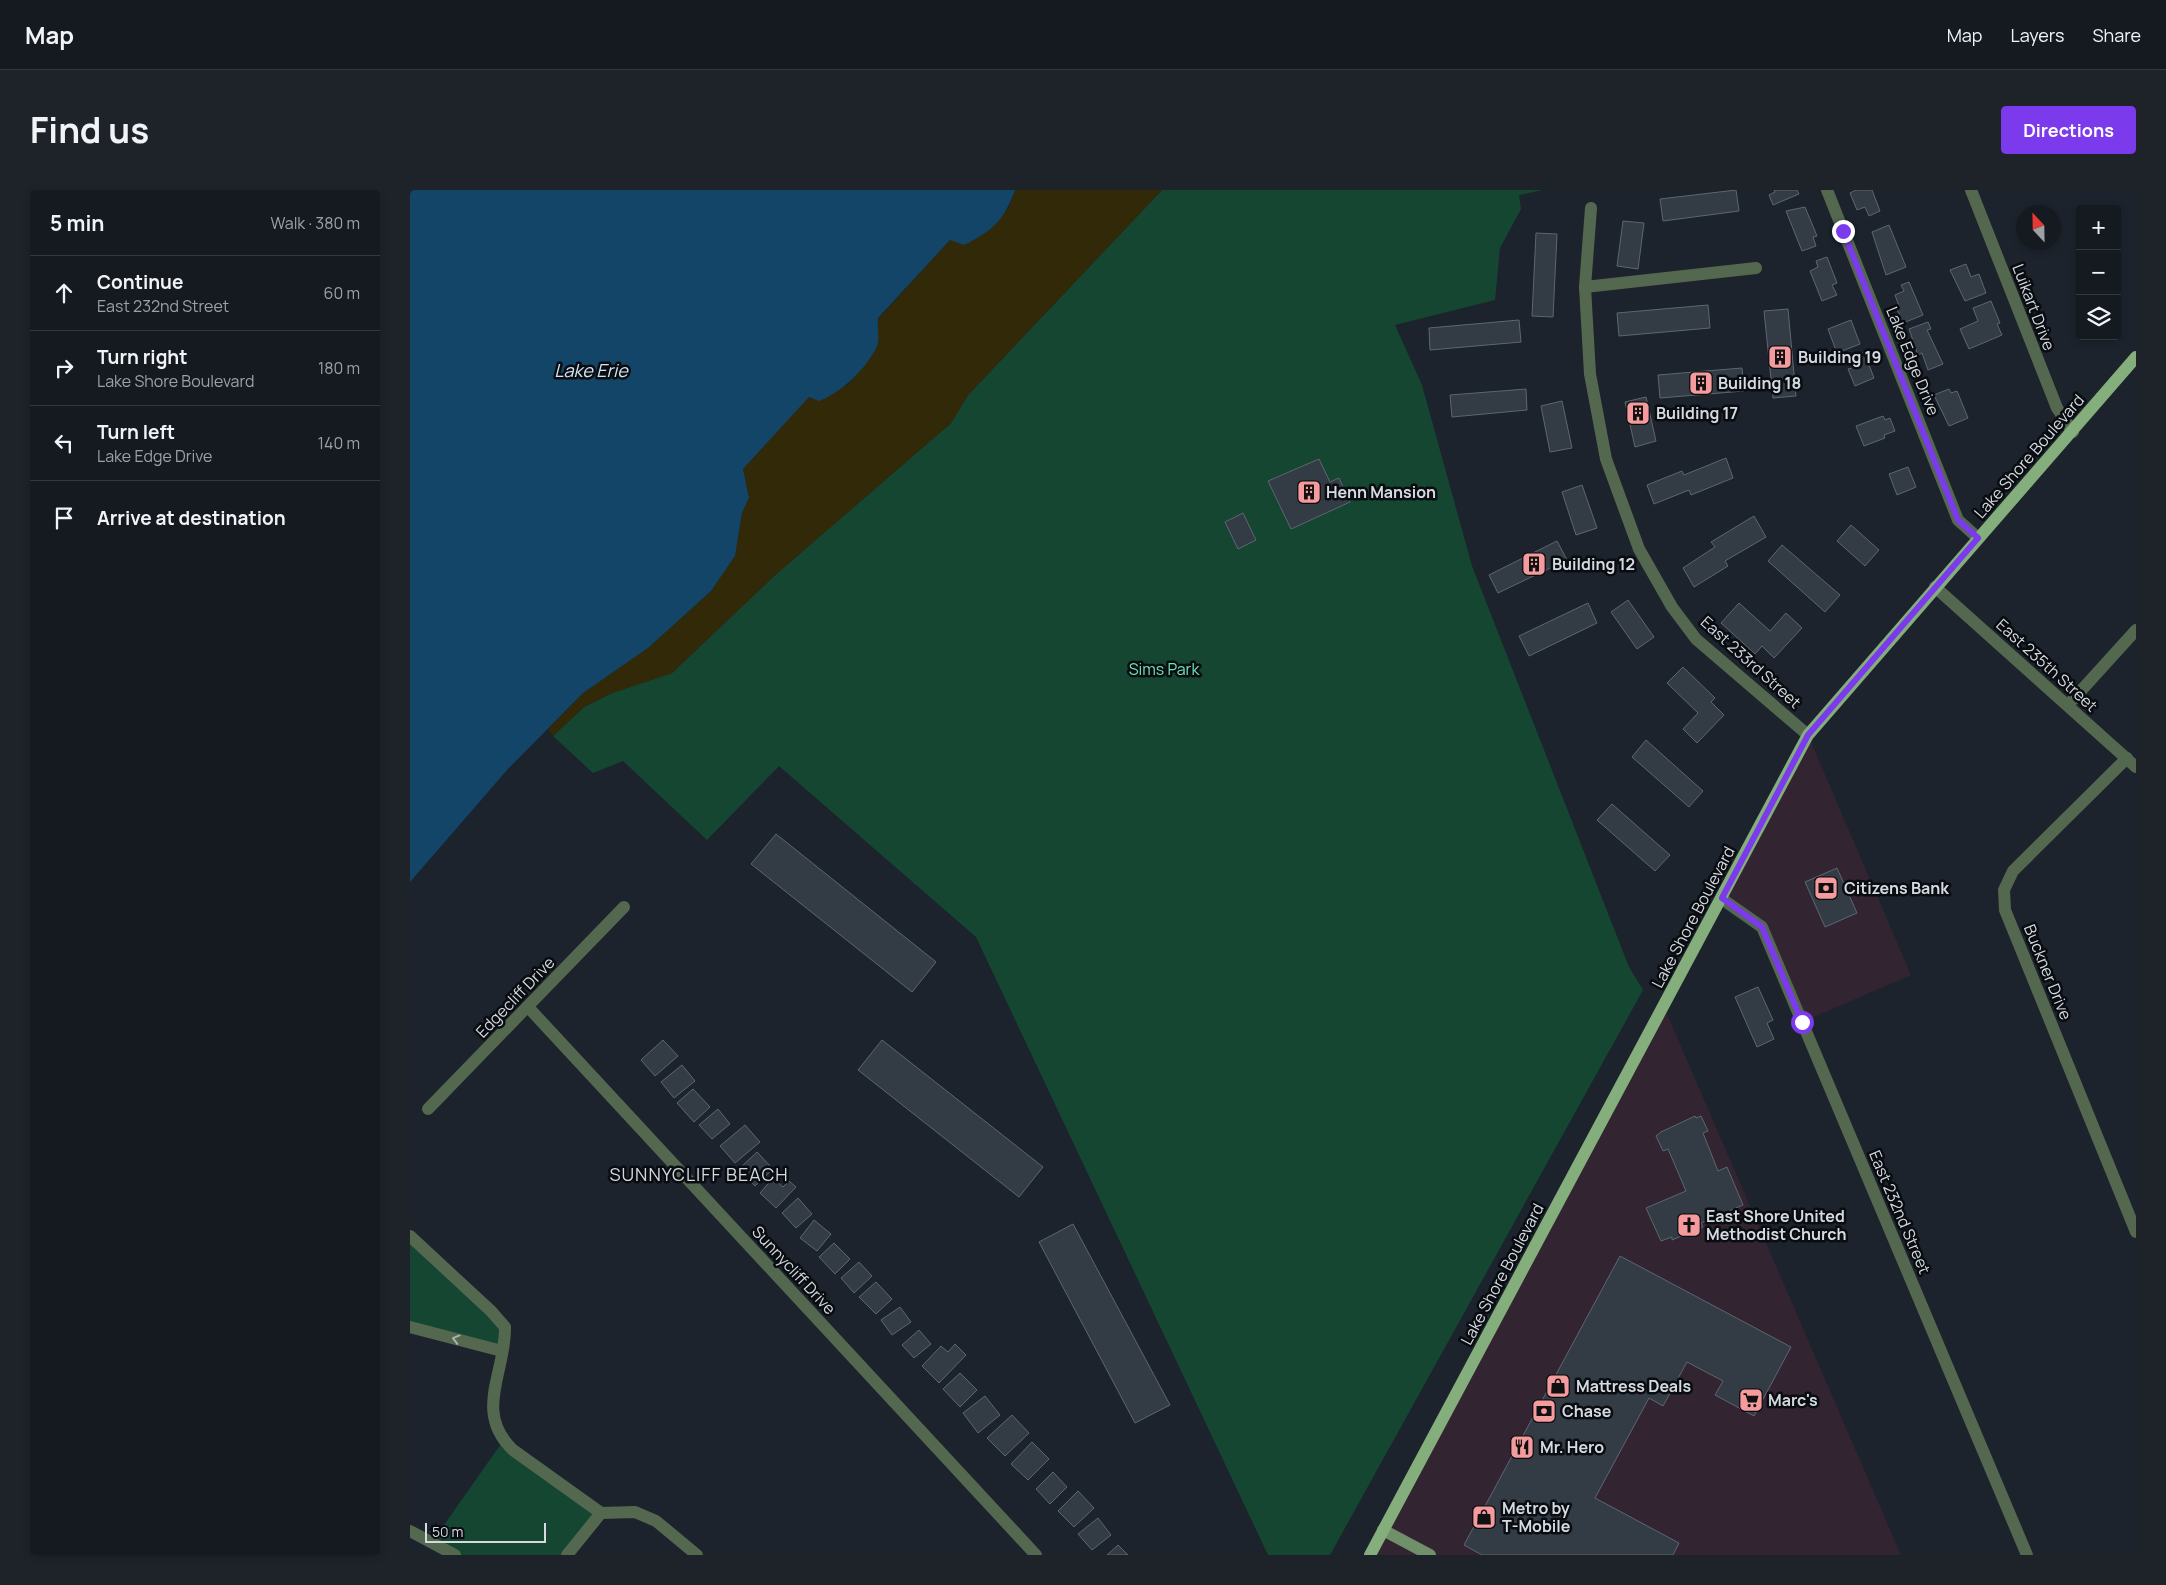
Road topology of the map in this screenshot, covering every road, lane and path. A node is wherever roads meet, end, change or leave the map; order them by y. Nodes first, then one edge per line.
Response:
1 (1827, 190) edge
2 (1971, 190) edge
3 (1591, 208) dead end
4 (1756, 268) dead end
5 (1585, 287) junction
6 (2136, 357) edge
7 (2072, 432) junction
8 (1978, 538) junction
9 (1935, 587) junction
10 (2136, 630) edge
11 (2068, 705) junction
12 (1808, 735) junction
13 (2127, 758) junction
14 (2136, 767) edge
15 (1722, 898) junction
16 (624, 907) dead end
17 (528, 1007) junction
18 (428, 1109) dead end
19 (2136, 1232) edge
20 (410, 1236) edge
21 (410, 1327) edge
22 (502, 1351) junction
23 (601, 1513) junction
24 (410, 1530) edge
25 (1383, 1530) junction
26 (455, 1555) edge
27 (567, 1555) edge
28 (697, 1555) edge
29 (1036, 1555) edge
30 (1370, 1555) edge
31 (1430, 1555) edge
32 (2028, 1555) edge

1 - 8 street, Lake Edge Drive
2 - 7 street, Luikart Drive
3 - 5 street, East 233rd Street
4 - 5 street
5 - 12 street, East 233rd Street
6 - 7 main road, Lake Shore Boulevard
7 - 8 main road, Lake Shore Boulevard
8 - 9 main road, Lake Shore Boulevard
9 - 11 street, East 235th Street
9 - 12 main road, Lake Shore Boulevard
10 - 11 street
11 - 13 street, East 235th Street
12 - 15 main road, Lake Shore Boulevard
13 - 14 street, East 235th Street
13 - 19 street, Buckner Drive
15 - 25 main road, Lake Shore Boulevard
15 - 32 street, East 232nd Street
16 - 17 street, Edgecliff Drive
17 - 18 street, Edgecliff Drive
17 - 29 street, Sunnycliff Drive
20 - 22 street
22 -> 21 street
22 - 23 street
23 - 27 street
23 - 28 street
24 - 26 street
25 - 30 main road, Lake Shore Boulevard
25 - 31 street

